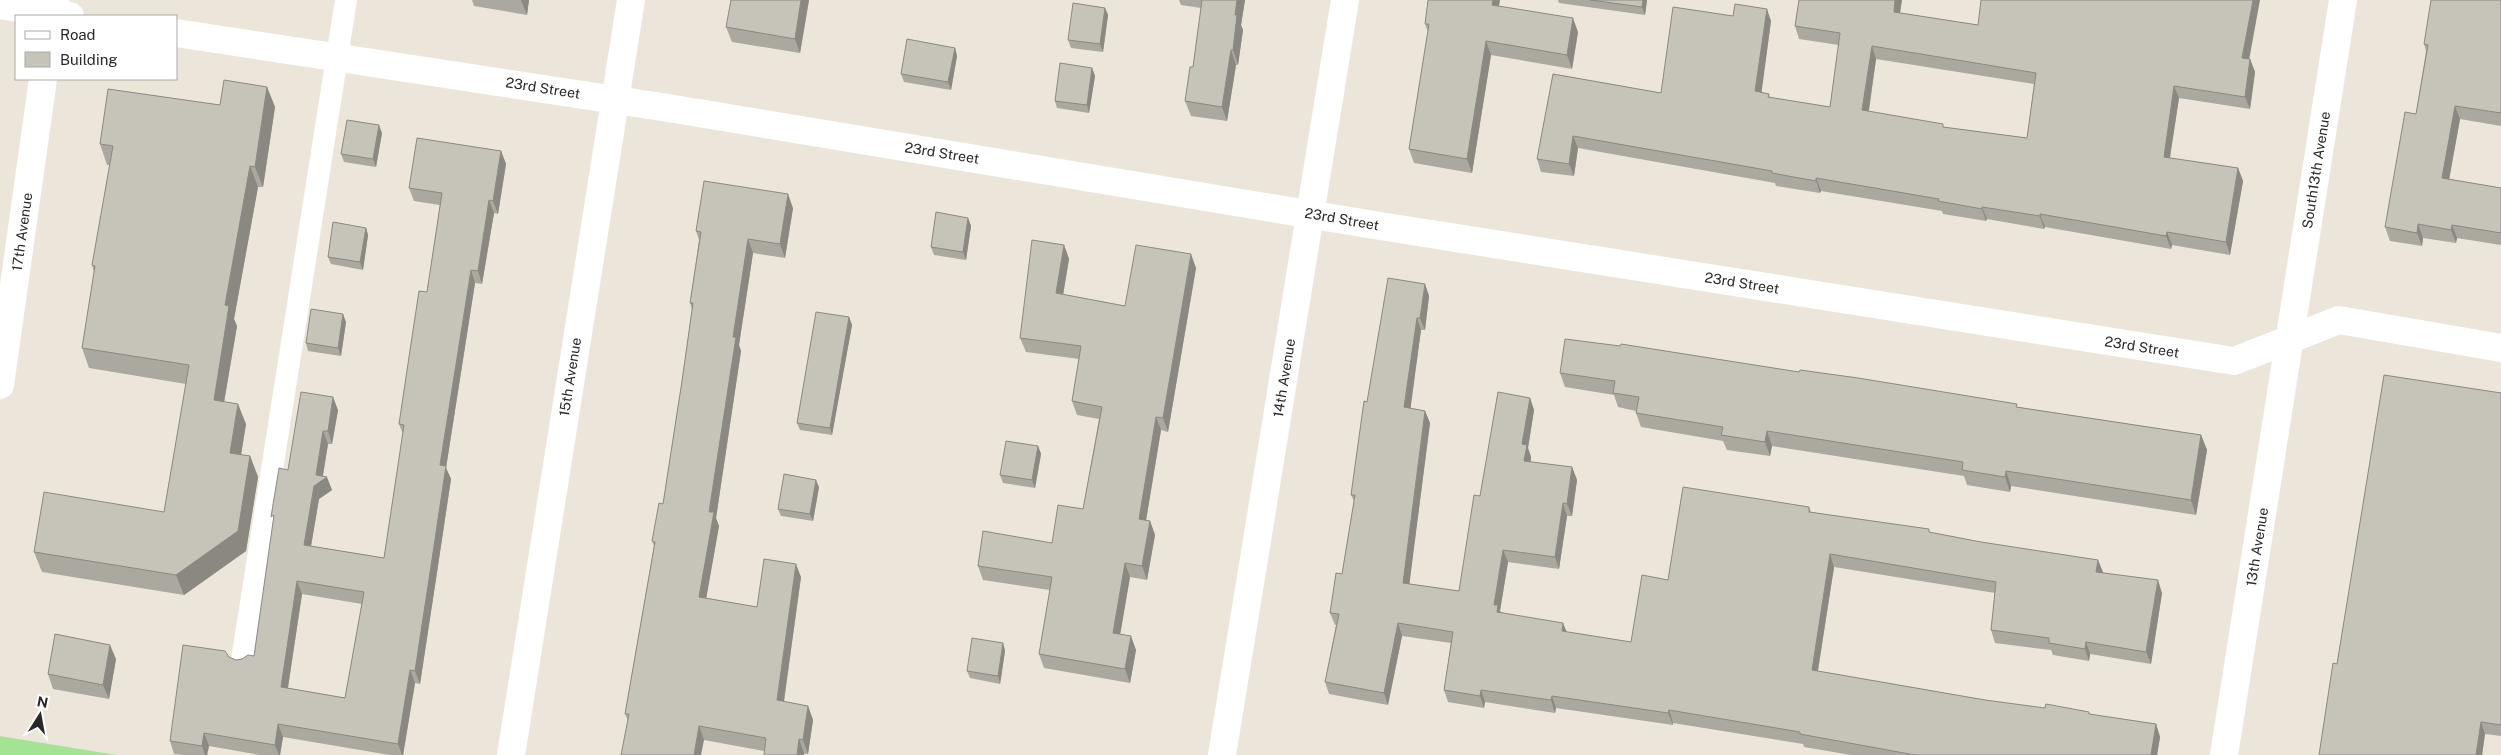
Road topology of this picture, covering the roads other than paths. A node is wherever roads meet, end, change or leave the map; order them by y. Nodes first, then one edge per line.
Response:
1 (346, 0) edge
2 (631, 0) edge
3 (1345, 0) edge
4 (2343, 0) edge
5 (0, 5) edge
6 (58, 11) edge
7 (178, 33) edge
8 (337, 58) junction
9 (43, 80) edge
10 (614, 99) junction
11 (1311, 214) junction
12 (2290, 339) junction
13 (2501, 348) edge
14 (0, 385) edge
15 (242, 660) edge
16 (1228, 754) edge
17 (511, 755) edge
18 (2224, 755) edge

1 - 8 lane
2 - 10 street, 15th Avenue
3 - 11 street, 14th Avenue
4 - 12 street, South13th Avenue
5 - 6 street
7 - 8 street, 23rd Street
8 - 10 street, 23rd Street
8 - 15 lane
9 - 14 street, 17th Avenue
10 - 11 street, 23rd Street
10 - 17 street, 15th Avenue
11 - 12 street, 23rd Street
11 - 16 street, 14th Avenue
12 - 13 street, 23rd Street
12 - 18 street, 13th Avenue

